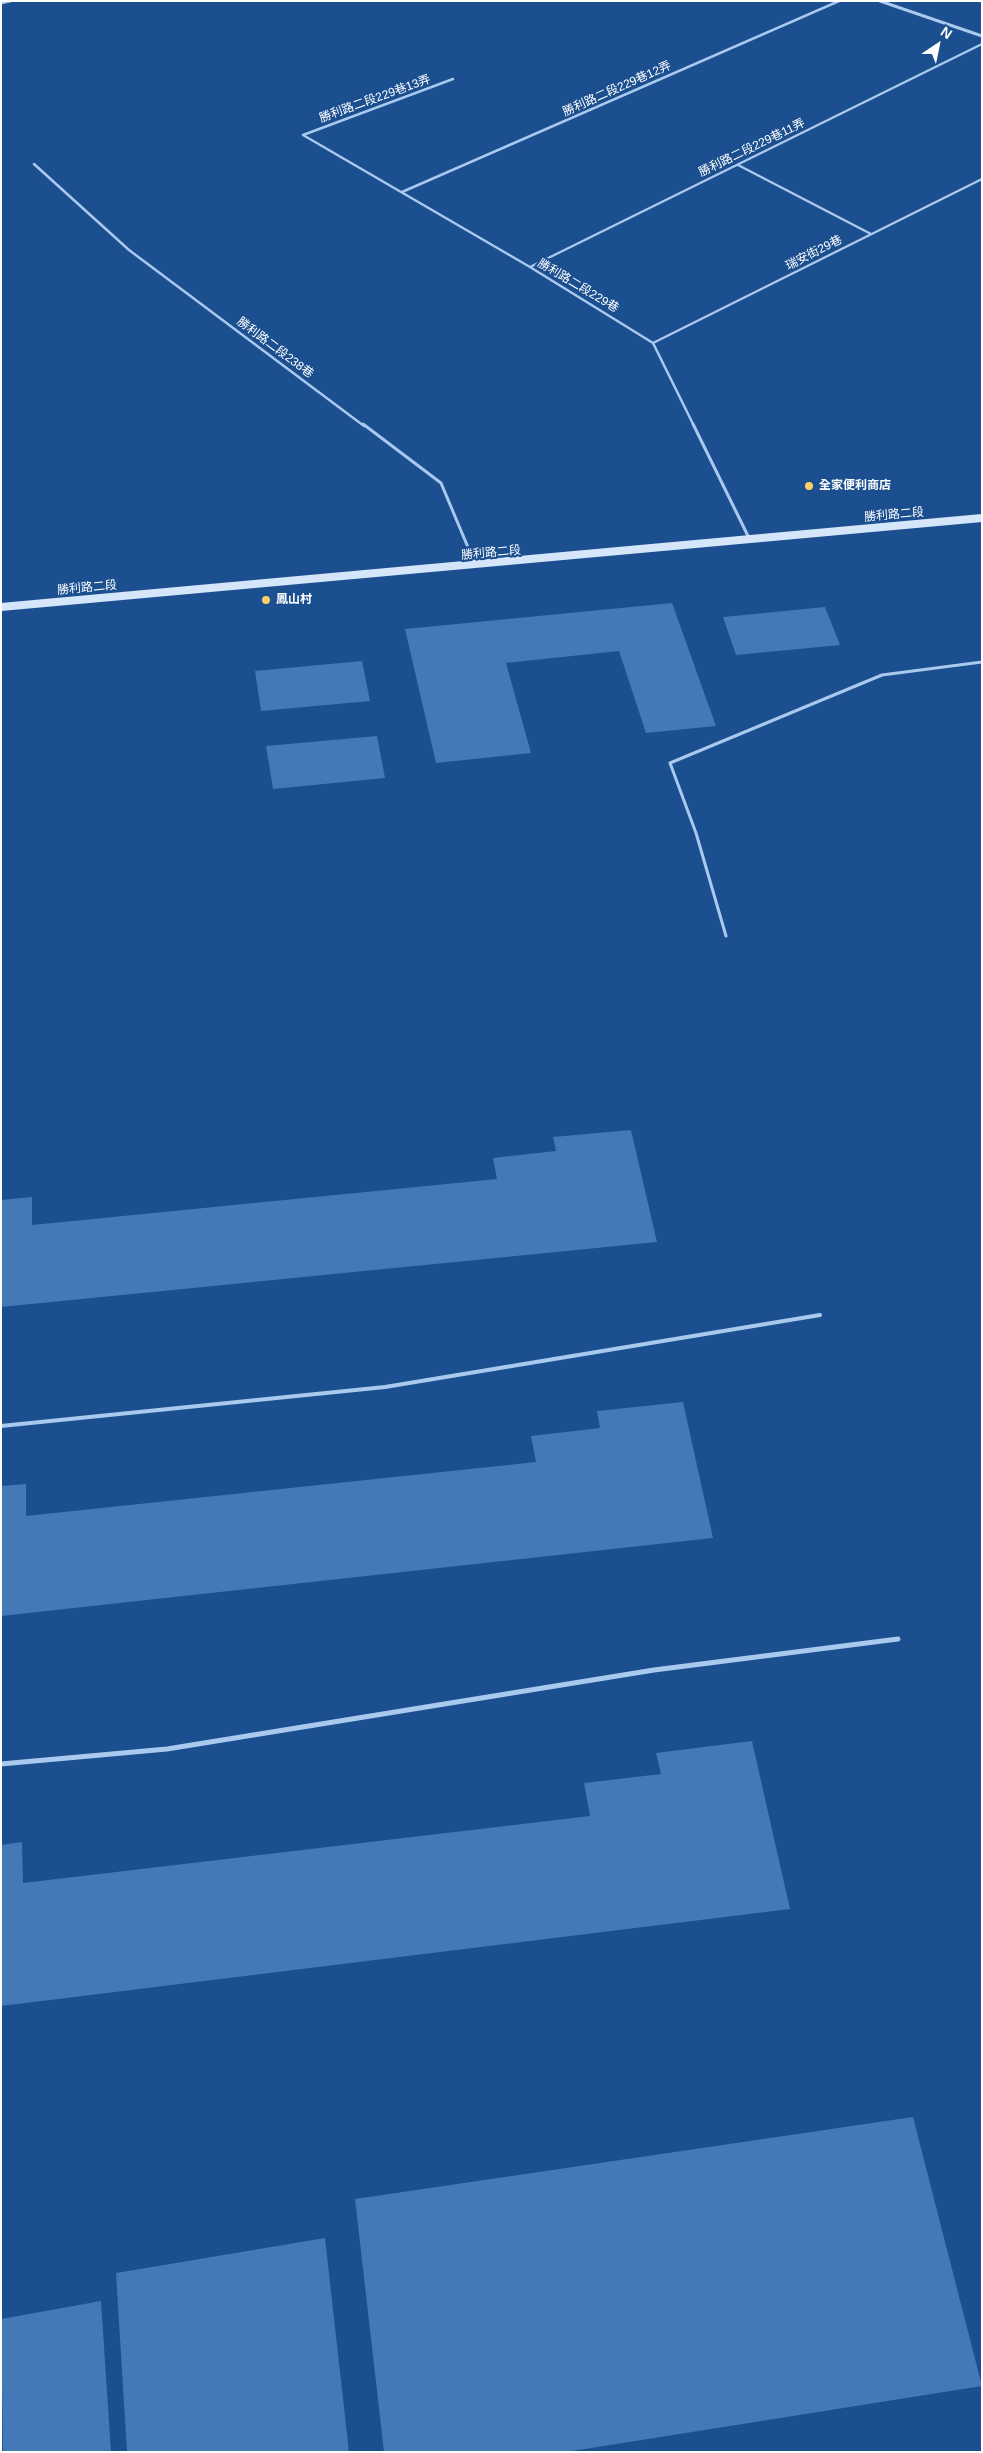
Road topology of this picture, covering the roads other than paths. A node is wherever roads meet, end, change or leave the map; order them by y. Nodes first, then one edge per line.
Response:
1 (10, 1) edge
2 (839, 1) edge
3 (880, 1) edge
4 (1, 3) edge
5 (982, 36) edge
6 (982, 44) edge
7 (453, 79) dead end
8 (303, 135) joint
9 (34, 164) dead end
10 (738, 165) junction
11 (982, 179) edge
12 (402, 192) junction
13 (871, 234) junction
14 (530, 267) junction
15 (653, 342) junction
16 (982, 518) edge
17 (750, 540) junction
18 (476, 565) junction
19 (1, 607) edge
20 (982, 662) edge
21 (726, 936) dead end
22 (820, 1315) dead end
23 (1, 1426) edge
24 (898, 1639) dead end
25 (1, 1764) edge

1 - 4 street
2 - 12 lane, 勝利路二段229巷12弄
3 - 5 street
6 - 10 lane, 勝利路二段229巷11弄
7 - 8 lane, 勝利路二段229巷13弄
8 - 12 lane, 勝利路二段229巷
9 - 18 lane, 勝利路二段238巷
10 - 13 lane
10 - 14 lane, 勝利路二段229巷11弄
11 - 13 lane, 瑞安街29巷
12 - 14 lane, 勝利路二段229巷
13 - 15 lane, 瑞安街29巷
14 - 15 lane, 勝利路二段229巷
15 - 17 lane
16 - 17 main road, 勝利路二段
17 - 18 main road, 勝利路二段
18 - 19 main road, 勝利路二段
20 - 21 lane
22 - 23 lane
24 - 25 lane

